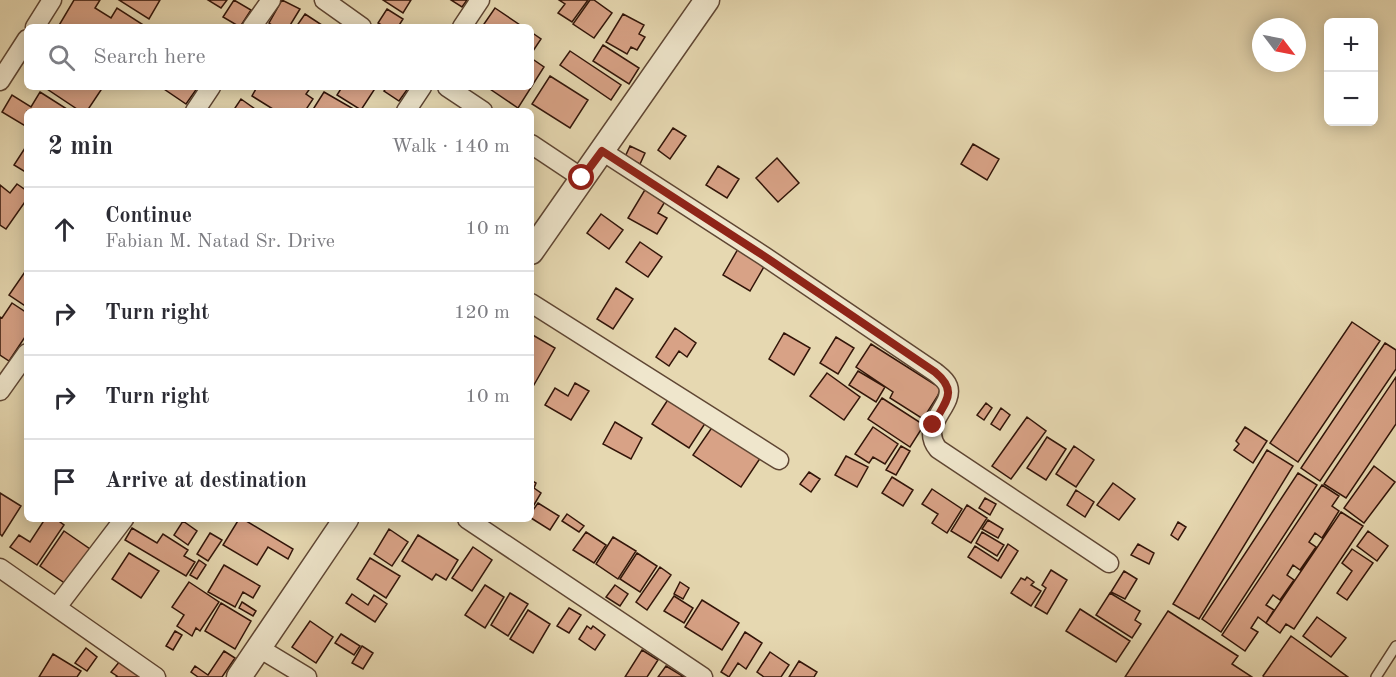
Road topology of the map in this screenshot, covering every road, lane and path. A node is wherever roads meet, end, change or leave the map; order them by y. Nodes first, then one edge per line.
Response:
1 (52, 0) edge
2 (271, 0) edge
3 (324, 0) edge
4 (480, 0) edge
5 (706, 0) edge
6 (37, 24) edge
7 (254, 24) edge
8 (358, 24) edge
9 (464, 24) edge
10 (24, 44) edge
11 (0, 81) edge
12 (209, 90) edge
13 (420, 90) edge
14 (452, 90) edge
15 (197, 108) edge
16 (408, 108) edge
17 (478, 108) edge
18 (534, 146) edge
19 (602, 151) junction
20 (582, 178) junction
21 (534, 248) edge
22 (534, 305) edge
23 (24, 357) edge
24 (0, 391) edge
25 (779, 460) dead end
26 (122, 522) edge
27 (344, 522) edge
28 (471, 522) edge
29 (1109, 563) dead end
30 (0, 568) edge
31 (57, 607) junction
32 (1396, 646) edge
33 (259, 648) junction
34 (156, 677) edge
35 (239, 677) edge
36 (307, 677) edge
37 (703, 677) edge
38 (1376, 677) edge

1 - 6 street
2 - 7 street
3 - 8 street
4 - 9 street
5 - 19 street
10 - 11 street
12 - 15 street
13 - 16 street
14 - 17 street
18 - 20 street
19 - 20 street
19 - 29 street
20 - 21 street
22 - 25 street
23 - 24 street
26 - 31 street
27 - 33 street
28 - 37 street
30 - 31 street
31 - 34 street
32 - 38 lane
33 - 35 street
33 - 36 street

